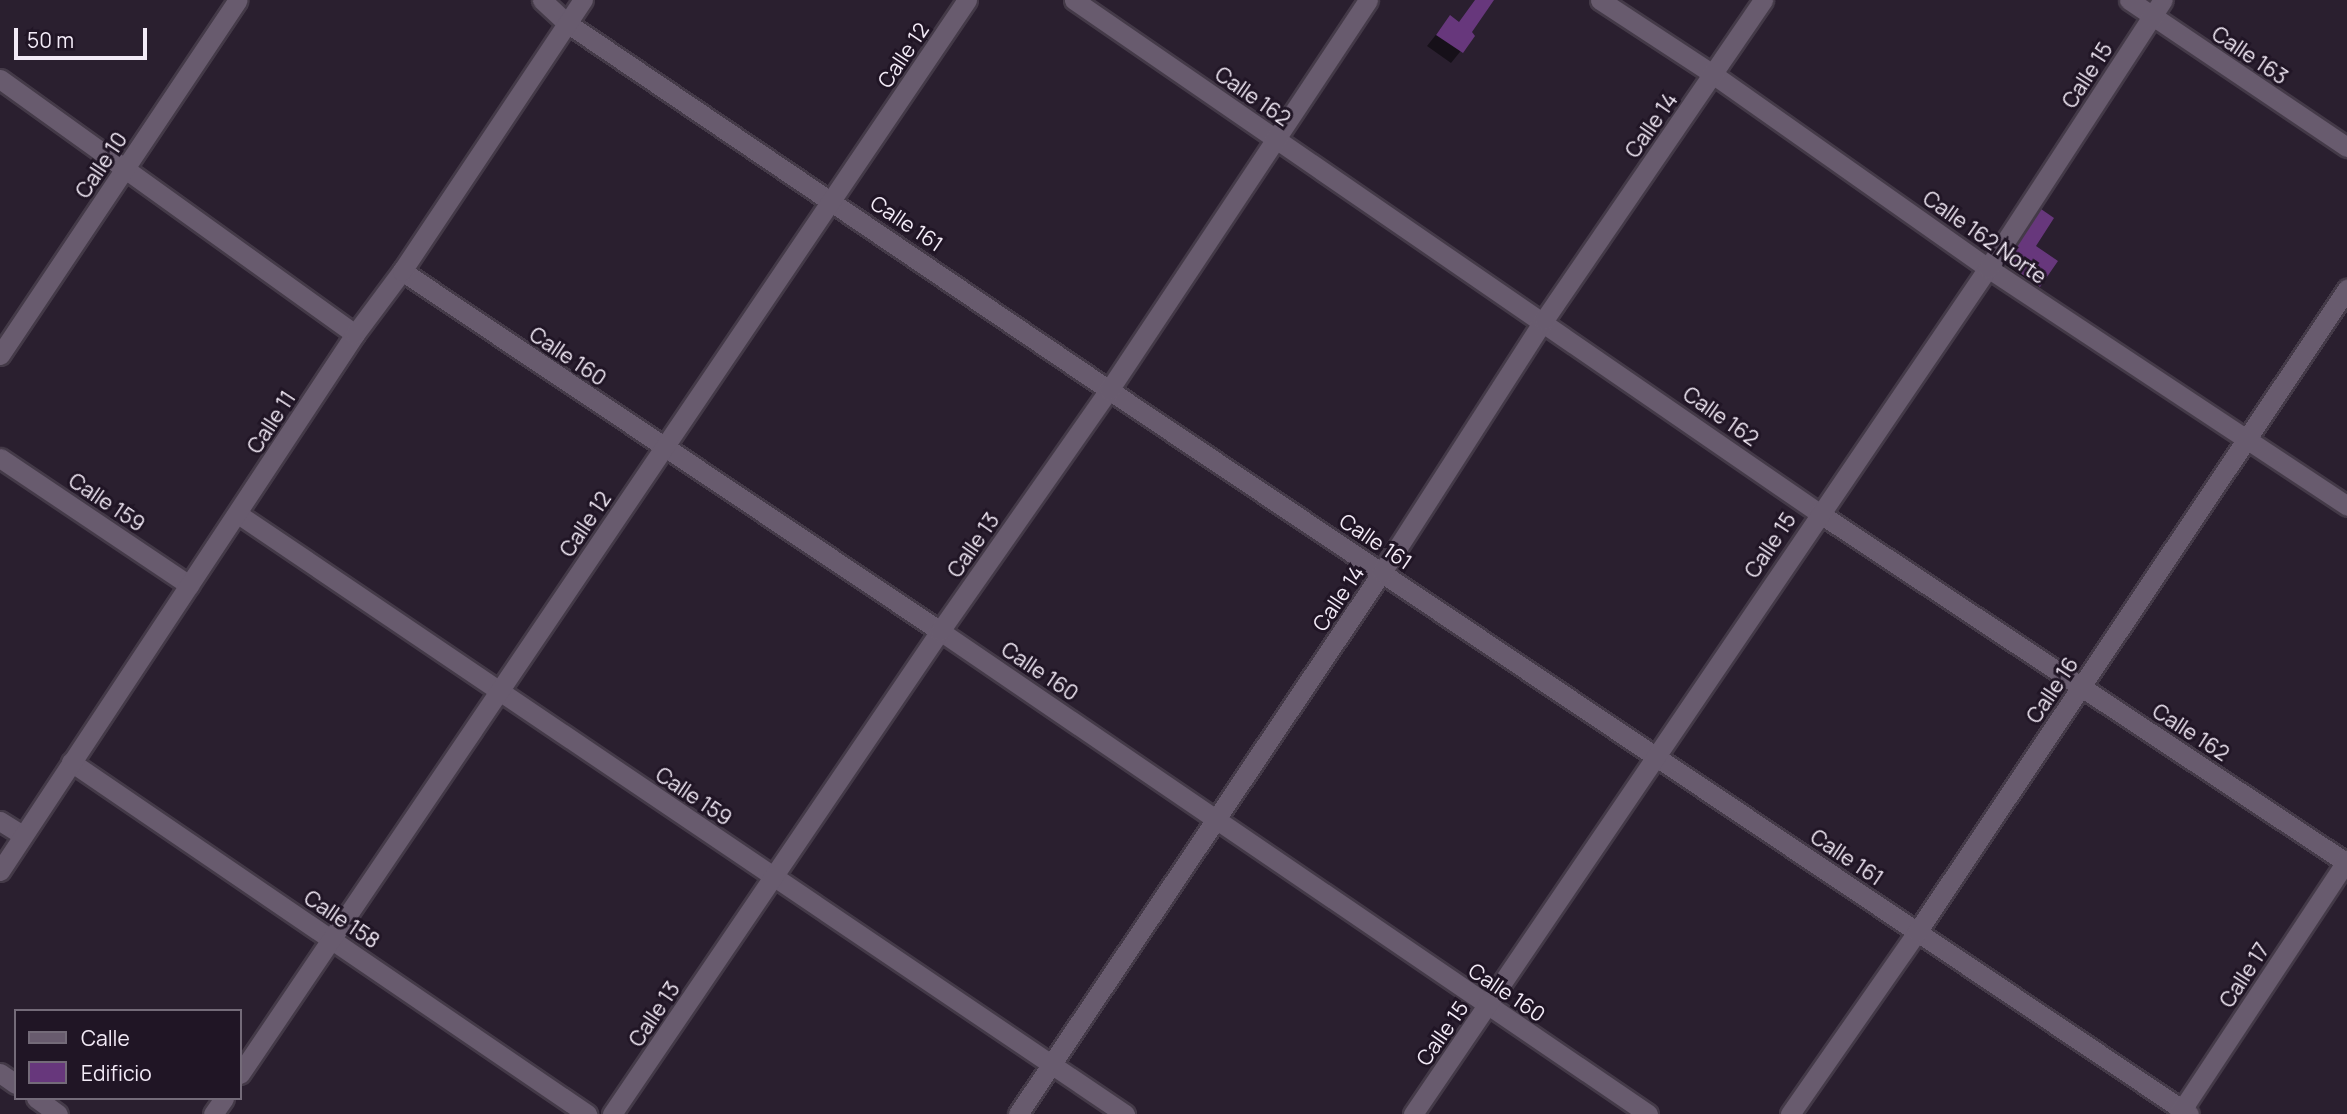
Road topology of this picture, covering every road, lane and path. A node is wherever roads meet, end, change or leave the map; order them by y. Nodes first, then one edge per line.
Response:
1 (238, 0) edge
2 (542, 0) edge
3 (583, 0) edge
4 (967, 0) edge
5 (1074, 0) edge
6 (1368, 0) edge
7 (1600, 0) edge
8 (1763, 0) edge
9 (2129, 0) edge
10 (2158, 8) edge
11 (567, 23) junction
12 (1714, 75) junction
13 (0, 79) edge
14 (1274, 139) junction
15 (2347, 147) edge
16 (127, 168) junction
17 (834, 201) junction
18 (1988, 268) junction
19 (402, 271) junction
20 (2347, 289) edge
21 (1544, 320) junction
22 (355, 334) junction
23 (0, 355) edge
24 (1110, 390) junction
25 (2247, 440) junction
26 (664, 447) junction
27 (0, 457) edge
28 (2347, 506) edge
29 (1819, 513) junction
30 (238, 514) junction
31 (1382, 572) junction
32 (189, 585) junction
33 (940, 631) junction
34 (2081, 687) junction
35 (497, 692) junction
36 (1656, 756) junction
37 (71, 762) junction
38 (1218, 820) junction
39 (0, 821) edge
40 (22, 835) junction
41 (2347, 862) edge
42 (0, 871) edge
43 (775, 877) junction
44 (1917, 932) junction
45 (329, 939) junction
46 (1488, 1007) junction
47 (1052, 1064) junction
48 (242, 1071) edge
49 (39, 1100) edge
50 (2183, 1112) edge
51 (58, 1114) edge
52 (587, 1114) edge
53 (612, 1114) edge
54 (1018, 1114) edge
55 (1125, 1114) edge
56 (1413, 1114) edge
57 (1648, 1114) edge
58 (1790, 1114) edge

1 - 16 street, Calle 10
2 - 11 street, Calle 161
3 - 11 street, Calle 11
4 - 17 street, Calle 12
5 - 14 street, Calle 162
6 - 14 street, Calle 13
7 - 12 street, Calle 162 Norte
8 - 12 street, Calle 14
9 - 10 street, Calle 163
10 - 15 street, Calle 163
10 - 18 street, Calle 15
11 - 17 street, Calle 161
11 - 19 street, Calle 11
12 - 18 street, Calle 162 Norte
12 - 21 street, Calle 14
13 - 16 street
14 - 21 street, Calle 162
14 - 24 street, Calle 13
16 - 22 street
16 - 23 street, Calle 10
17 - 24 street, Calle 161
17 - 26 street, Calle 12
18 - 25 street, Calle 162 Norte
18 - 29 street, Calle 15
19 - 22 street, Calle 11
19 - 26 street, Calle 160
20 - 25 street, Calle 16
21 - 29 street, Calle 162
21 - 31 street, Calle 14
22 - 30 street, Calle 11
24 - 31 street, Calle 161
24 - 33 street, Calle 13
25 - 28 street, Calle 162 Norte
25 - 34 street, Calle 16
26 - 33 street, Calle 160
26 - 35 street, Calle 12
27 - 32 street, Calle 159
29 - 34 street, Calle 162
29 - 36 street, Calle 15
30 - 32 street, Calle 11
30 - 35 street, Calle 159
31 - 36 street, Calle 161
31 - 38 street, Calle 14
32 - 37 street, Calle 11
33 - 38 street, Calle 160
33 - 43 street, Calle 13
34 - 41 street, Calle 162
34 - 44 street, Calle 16
35 - 43 street, Calle 159
35 - 45 street, Calle 12
36 - 44 street, Calle 161
36 - 46 street, Calle 15
37 - 40 street, Calle 11
37 - 45 street, Calle 158
38 - 46 street, Calle 160
38 - 47 street, Calle 14
39 - 40 street
40 - 42 street, Calle 11
41 - 50 street, Calle 17
43 - 47 street, Calle 159
43 - 53 street, Calle 13
44 - 50 street, Calle 161
44 - 58 street, Calle 16
45 - 48 street, Calle 12
45 - 52 street, Calle 158
46 - 56 street, Calle 15
46 - 57 street, Calle 160
47 - 54 street, Calle 14
47 - 55 street, Calle 159
49 - 51 street

